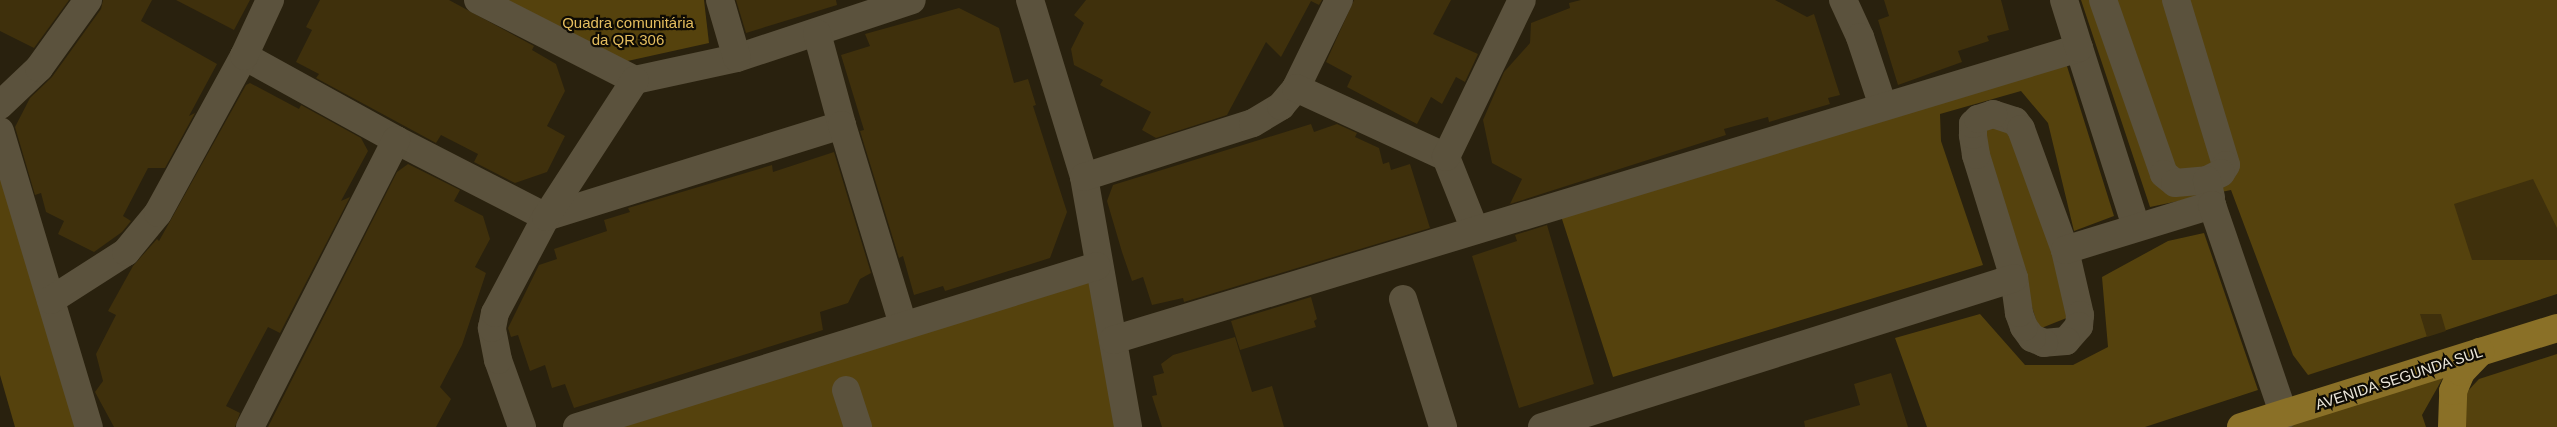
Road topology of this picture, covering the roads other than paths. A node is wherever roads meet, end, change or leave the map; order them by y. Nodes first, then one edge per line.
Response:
1 (88, 0) edge
2 (270, 0) edge
3 (478, 0) edge
4 (720, 0) edge
5 (912, 0) edge
6 (1340, 0) edge
7 (1522, 0) edge
8 (1843, 0) edge
9 (2064, 0) edge
10 (2104, 0) edge
11 (2176, 0) edge
12 (1034, 2) edge
13 (817, 33) junction
14 (2079, 48) junction
15 (244, 56) junction
16 (737, 58) junction
17 (635, 80) junction
18 (1296, 88) junction
19 (0, 105) edge
20 (1883, 106) junction
21 (842, 125) junction
22 (0, 131) edge
23 (396, 140) junction
24 (1446, 157) junction
25 (1084, 177) junction
26 (2210, 192) junction
27 (546, 217) junction
28 (2136, 227) junction
29 (1475, 230) junction
30 (2065, 250) junction
31 (1097, 266) junction
32 (2014, 278) junction
33 (1403, 299) dead end
34 (51, 300) junction
35 (903, 324) junction
36 (2557, 328) edge
37 (1113, 340) junction
38 (2480, 352) junction
39 (846, 390) dead end
40 (2284, 415) junction
41 (89, 427) edge
42 (250, 427) edge
43 (522, 427) edge
44 (577, 427) edge
45 (858, 427) edge
46 (1128, 427) edge
47 (1443, 427) edge
48 (1542, 427) edge
49 (2242, 427) edge
50 (2452, 427) edge

1 - 19 street
2 - 15 street
3 - 17 street
4 - 16 street
5 - 13 street
6 - 18 street
7 - 24 street
8 - 20 street
9 - 14 street
10 - 26 street
11 - 26 street
12 - 25 street
13 - 16 street
13 - 21 street
14 - 20 street
14 - 28 street
15 - 23 street
15 - 34 street
16 - 17 street
17 - 27 street
18 - 24 street
18 - 25 street
20 - 29 street
21 - 27 street
21 - 35 street
22 - 34 street
23 - 27 street
23 - 42 street
24 - 29 street
25 - 31 street
26 - 28 street
26 - 40 street
27 - 43 street
28 - 30 street
29 - 37 street
30 - 32 street
30 - 32 street
31 - 35 street
31 - 37 street
32 - 48 street
33 - 47 street
34 - 41 street
35 - 44 street
36 - 38 main road, AVENIDA SEGUNDA SUL
37 - 46 street
38 - 40 main road, AVENIDA SEGUNDA SUL
38 - 50 main road
39 - 45 street
40 - 49 main road, AVENIDA SEGUNDA SUL

